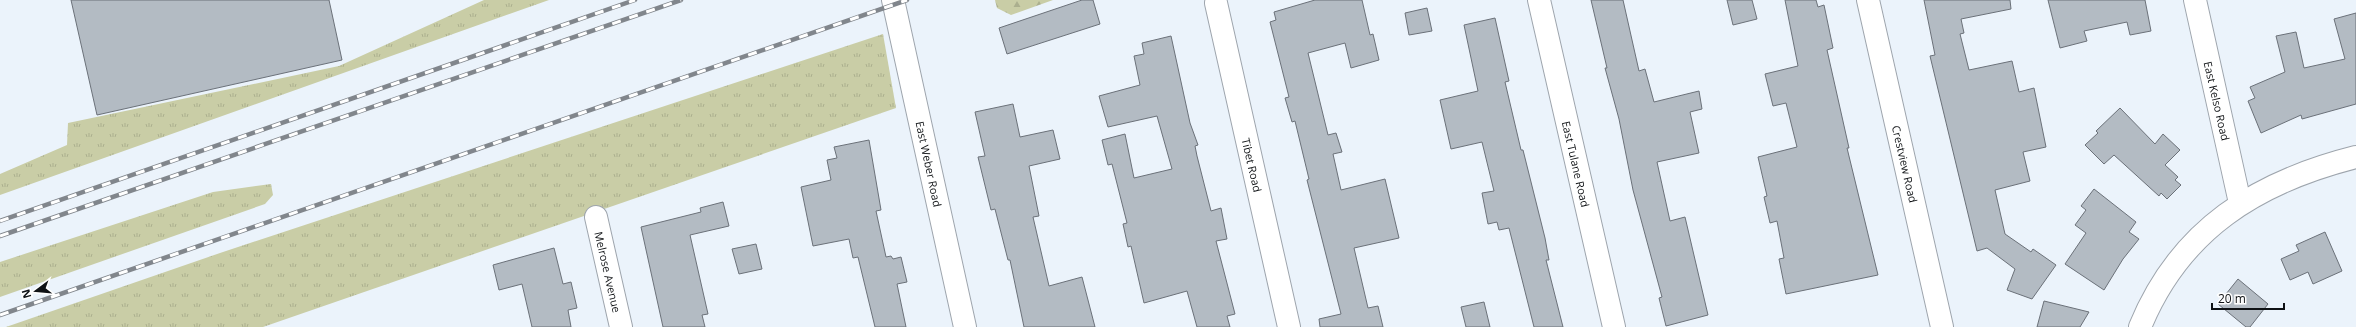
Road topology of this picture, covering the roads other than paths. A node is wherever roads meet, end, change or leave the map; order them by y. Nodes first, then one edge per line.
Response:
1 (893, 0) edge
2 (1539, 0) edge
3 (1868, 0) edge
4 (2195, 0) edge
5 (1216, 3) dead end
6 (2356, 157) edge
7 (2240, 203) junction
8 (596, 217) dead end
9 (620, 327) edge
10 (966, 327) edge
11 (1289, 327) edge
12 (1614, 327) edge
13 (1942, 327) edge
14 (2140, 327) edge

1 - 10 street, East Weber Road
2 - 12 street, East Tulane Road
3 - 13 street, Crestview Road
4 - 7 street, East Kelso Road
5 - 11 street, Tibet Road
6 - 7 street
7 - 14 street
8 - 9 street, Melrose Avenue

